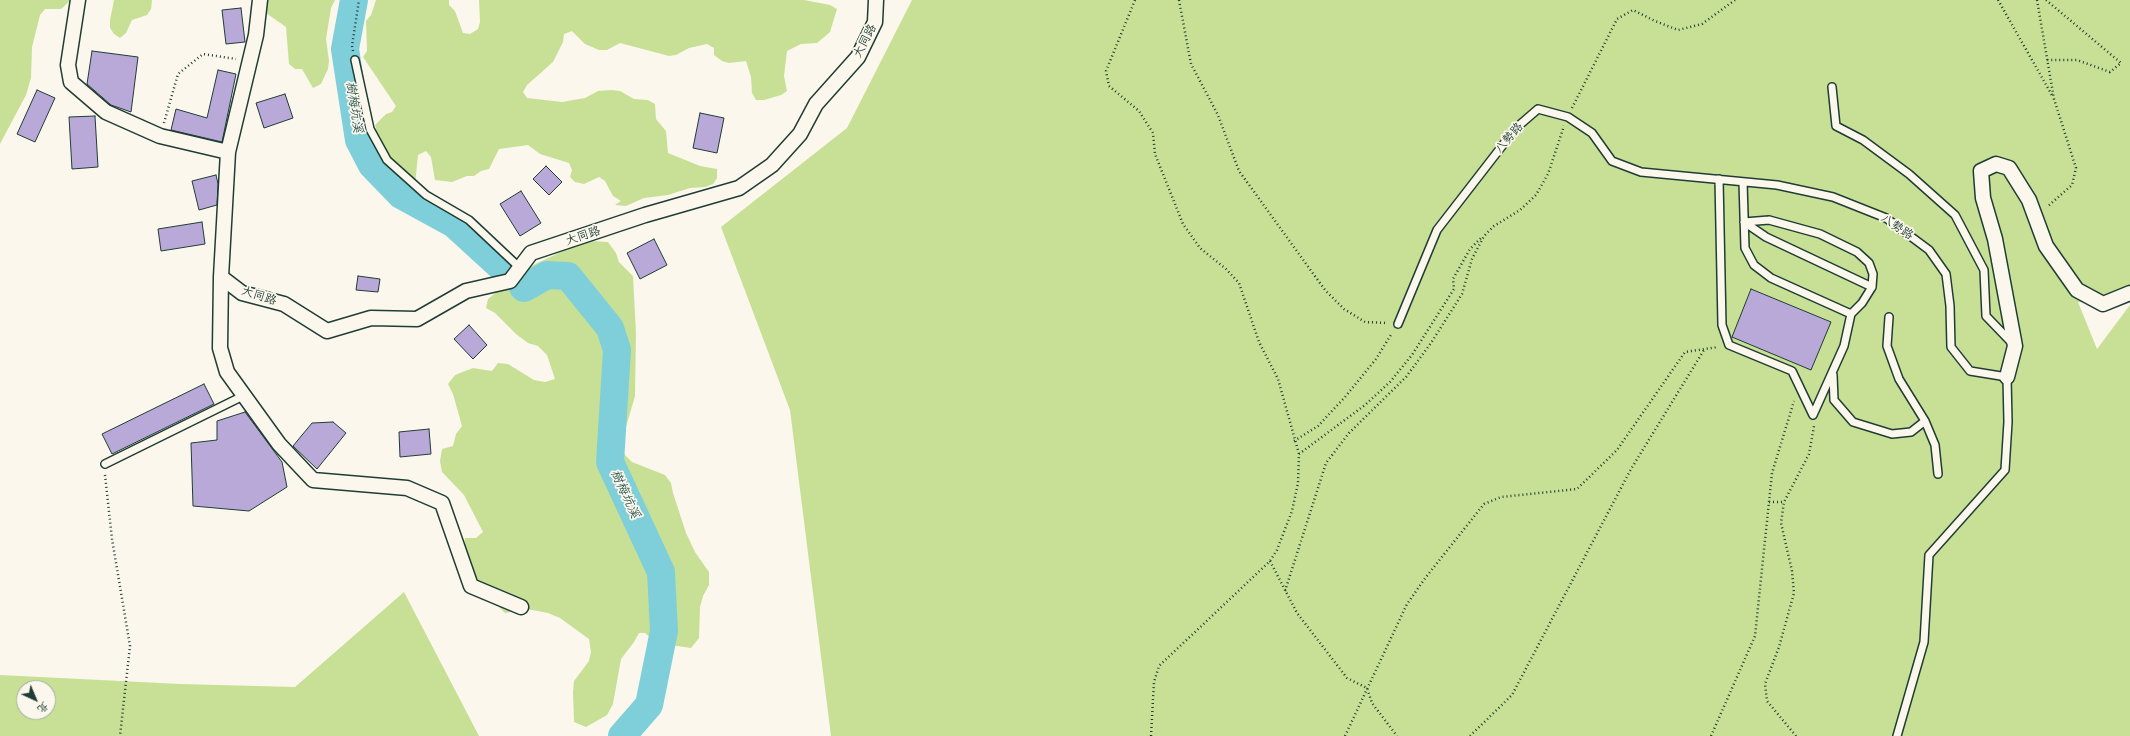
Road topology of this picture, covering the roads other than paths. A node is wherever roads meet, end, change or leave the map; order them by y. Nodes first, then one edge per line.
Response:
1 (78, 0) edge
2 (260, 0) edge
3 (876, 0) edge
4 (355, 60) road end
5 (1832, 87) dead end
6 (228, 152) junction
7 (1718, 179) junction
8 (1743, 182) junction
9 (1744, 222) junction
10 (520, 268) junction
11 (221, 277) junction
12 (1872, 287) junction
13 (2130, 293) edge
14 (1851, 314) junction
15 (1889, 317) dead end
16 (1398, 324) road end
17 (2015, 346) junction
18 (1832, 372) junction
19 (2007, 378) junction
20 (246, 395) junction
21 (1925, 421) junction
22 (105, 464) road end
23 (1938, 474) dead end
24 (521, 607) dead end
25 (1897, 736) edge

1 - 6 street
2 - 6 street
3 - 10 street, 大同路
4 - 10 lane
5 - 17 lane
6 - 11 street
7 - 8 lane, 八勢路
7 - 16 lane, 八勢路
7 - 18 lane
8 - 9 lane
8 - 19 lane, 八勢路
9 - 12 lane
9 - 12 lane
9 - 14 lane
10 - 11 street, 大同路
11 - 20 street
12 - 14 lane
13 - 17 street
14 - 18 lane
15 - 21 lane
17 - 19 street
18 - 21 lane
19 - 25 lane
20 - 22 lane
20 - 24 street
21 - 23 lane

